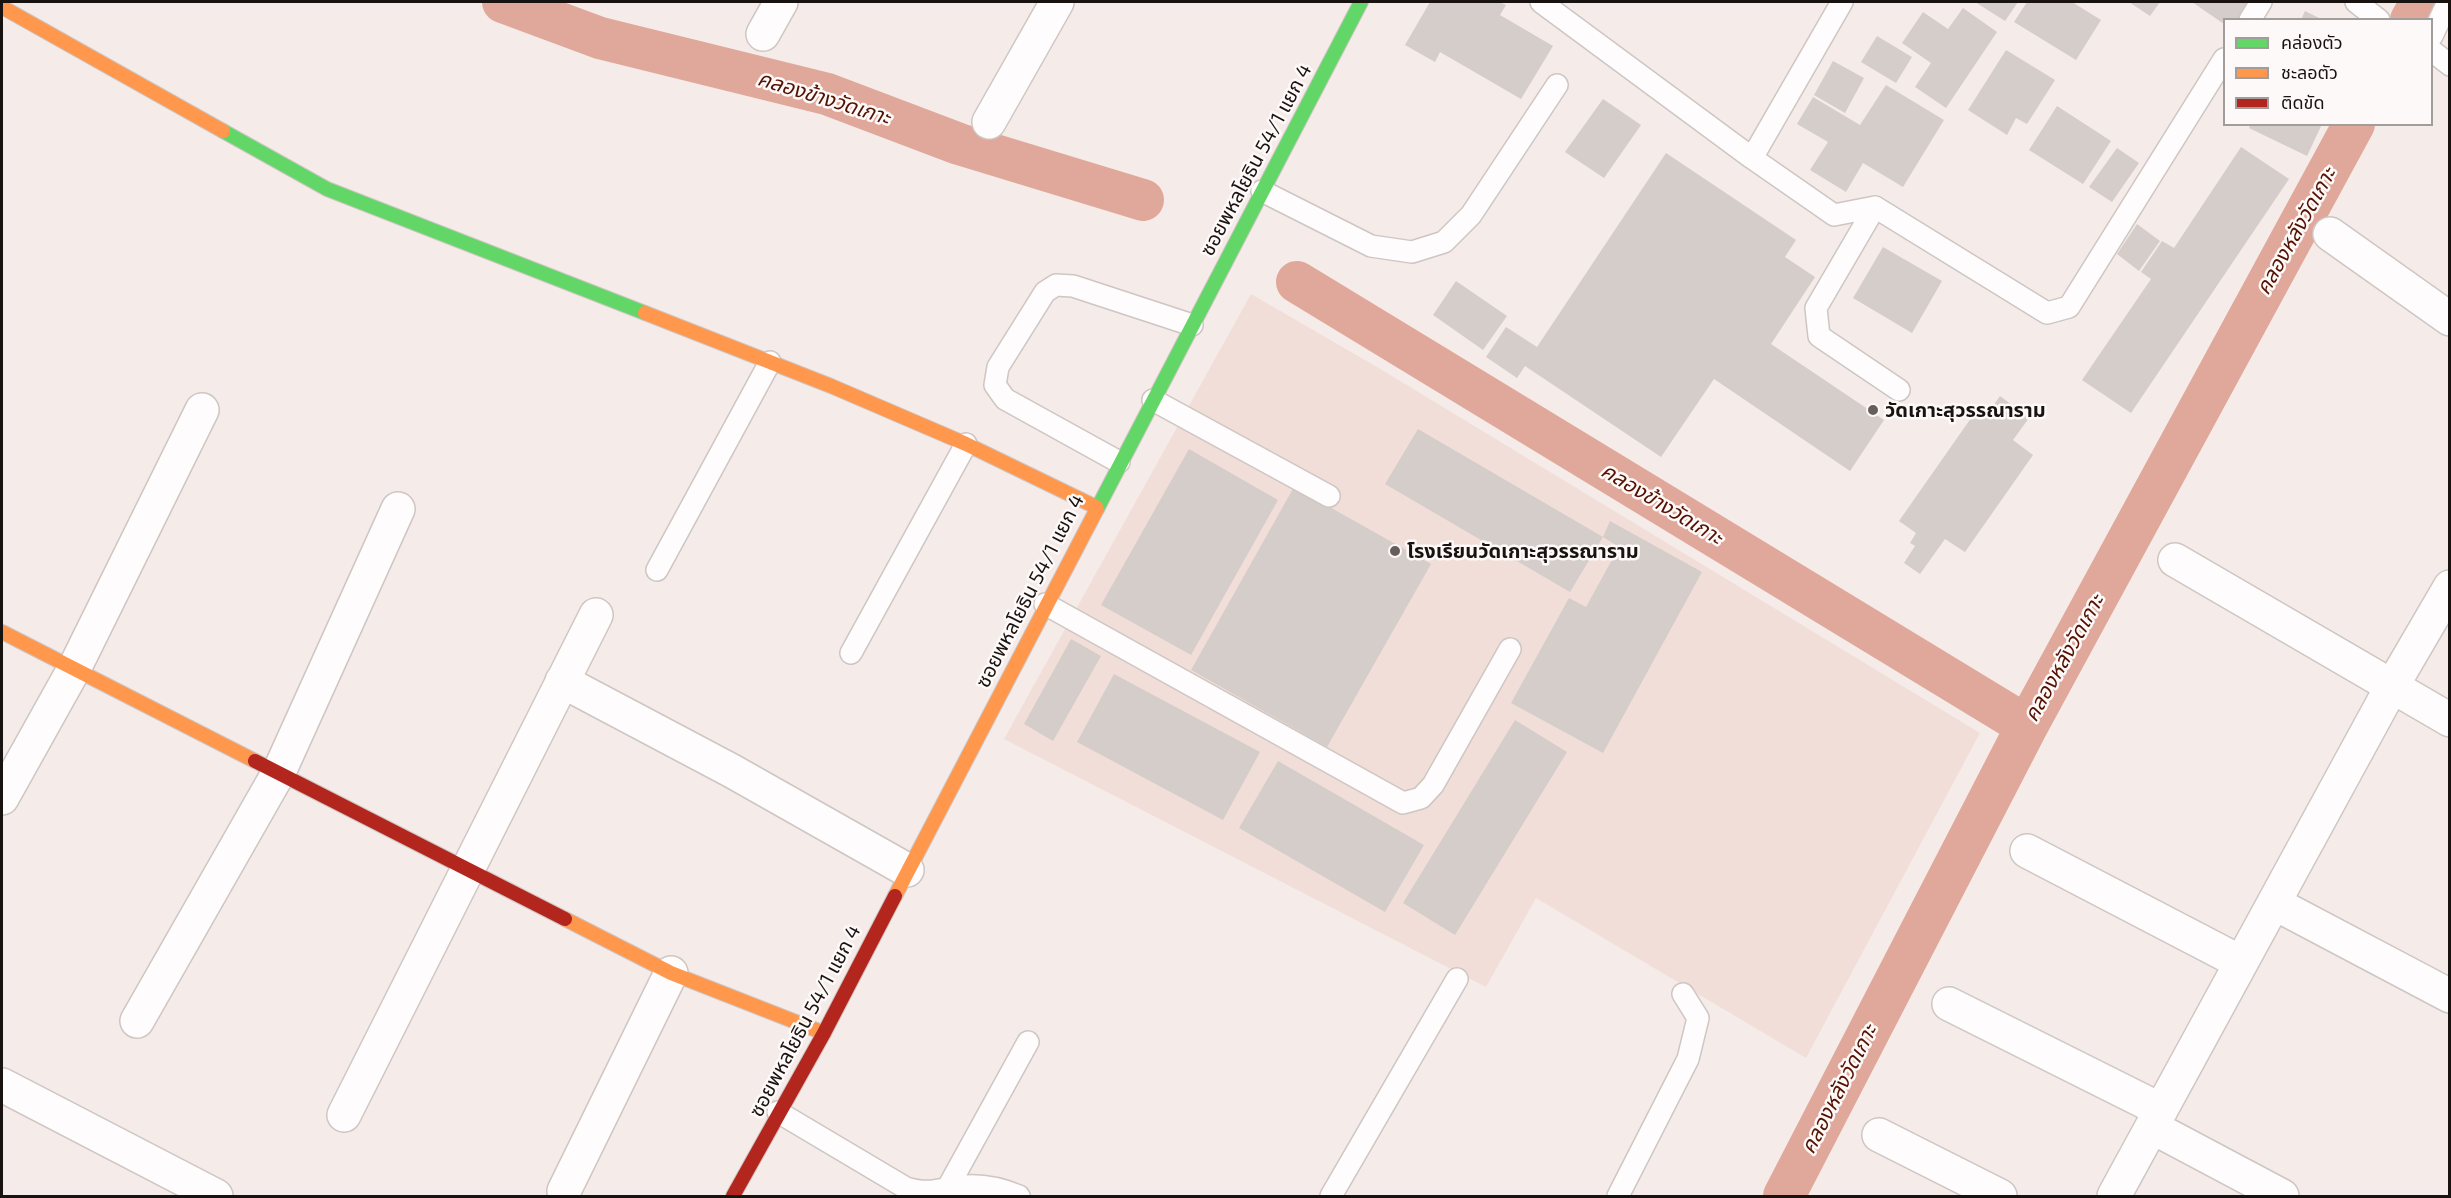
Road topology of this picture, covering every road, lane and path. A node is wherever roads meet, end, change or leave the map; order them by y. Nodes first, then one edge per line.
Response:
1 (781, 2) edge
2 (1057, 2) edge
3 (1361, 2) edge
4 (1541, 2) edge
5 (1842, 2) edge
6 (2261, 2) edge
7 (2356, 2) edge
8 (2448, 2) edge
9 (2, 7) edge
10 (2251, 18) edge
11 (2376, 18) edge
12 (763, 34) dead end
13 (2433, 34) edge
14 (2433, 52) edge
15 (2223, 61) edge
16 (2450, 65) edge
17 (1557, 85) dead end
18 (989, 122) dead end
19 (1752, 158) junction
20 (1262, 191) junction
21 (1875, 207) junction
22 (2330, 234) dead end
23 (2450, 319) edge
24 (1192, 325) junction
25 (770, 362) junction
26 (1899, 390) dead end
27 (1153, 400) junction
28 (202, 410) dead end
29 (966, 444) junction
30 (1119, 462) junction
31 (1329, 496) dead end
32 (1096, 507) junction
33 (398, 509) dead end
34 (2175, 560) dead end
35 (657, 570) dead end
36 (2450, 587) edge
37 (1045, 604) junction
38 (596, 615) dead end
39 (2, 632) edge
40 (1510, 649) dead end
41 (851, 653) dead end
42 (74, 669) junction
43 (562, 681) junction
44 (2391, 688) junction
45 (2450, 720) edge
46 (279, 772) junction
47 (2, 798) edge
48 (2026, 852) dead end
49 (468, 869) junction
50 (907, 870) junction
51 (2274, 903) junction
52 (2240, 962) junction
53 (671, 973) junction
54 (1457, 979) dead end
55 (1683, 994) dead end
56 (2450, 996) edge
57 (1949, 1004) dead end
58 (137, 1021) dead end
59 (824, 1033) junction
60 (1028, 1042) dead end
61 (2, 1085) edge
62 (778, 1112) junction
63 (344, 1115) dead end
64 (2156, 1119) junction
65 (1879, 1135) dead end
66 (947, 1189) junction
67 (564, 1191) dead end
68 (205, 1194) edge
69 (733, 1197) edge
70 (1019, 1197) edge
71 (1331, 1197) edge
72 (1618, 1197) edge
73 (2000, 1197) edge
74 (2114, 1197) edge
75 (2282, 1197) edge

1 - 12 street
2 - 18 street
3 - 20 street, ซอยพหลโยธิน 54/1 แยก 4
4 - 19 lane
5 - 19 lane
6 - 10 lane
7 - 11 lane
8 - 13 lane
9 - 25 street
14 - 16 lane
15 - 21 lane
17 - 20 lane
19 - 21 lane
20 - 24 street, ซอยพหลโยธิน 54/1 แยก 4
21 - 26 lane
22 - 23 street
24 - 27 street, ซอยพหลโยธิน 54/1 แยก 4
24 - 30 lane
25 - 29 street
25 - 35 lane
27 - 30 street, ซอยพหลโยธิน 54/1 แยก 4
27 - 31 lane
28 - 42 street
29 - 32 street
29 - 41 lane
30 - 32 street, ซอยพหลโยธิน 54/1 แยก 4
32 - 37 street, ซอยพหลโยธิน 54/1 แยก 4
33 - 46 street
34 - 44 street
36 - 44 street
37 - 40 lane
37 - 50 street, ซอยพหลโยธิน 54/1 แยก 4
38 - 43 street
39 - 42 street
42 - 46 street
42 - 47 street
43 - 49 street
43 - 50 street
44 - 45 street
44 - 51 street
46 - 49 street
46 - 58 street
48 - 52 street
49 - 53 street
49 - 63 street
50 - 59 street, ซอยพหลโยธิน 54/1 แยก 4
51 - 52 street
51 - 56 street
52 - 64 street
53 - 59 street
53 - 67 street
54 - 71 lane
55 - 72 lane
57 - 64 street
59 - 62 street, ซอยพหลโยธิน 54/1 แยก 4
60 - 66 lane
61 - 68 street
62 - 66 lane
62 - 69 street, ซอยพหลโยธิน 54/1 แยก 4
64 - 74 street
64 - 75 street
65 - 73 street
66 - 70 lane

